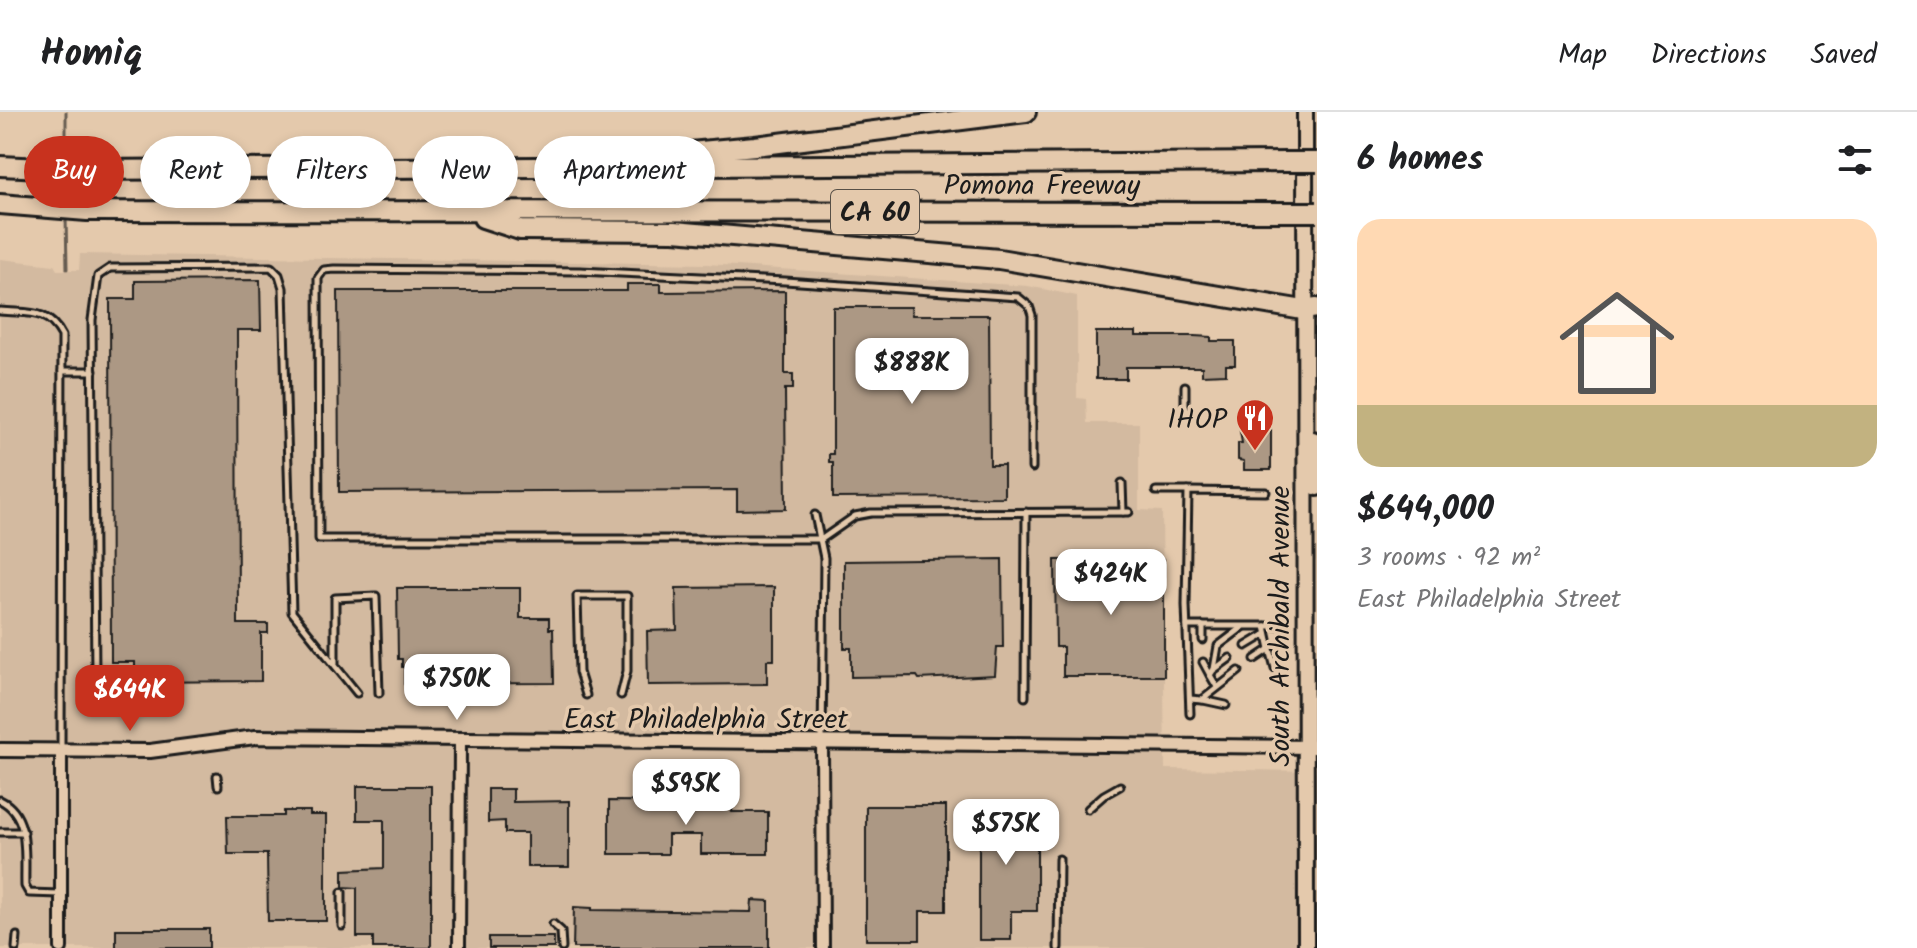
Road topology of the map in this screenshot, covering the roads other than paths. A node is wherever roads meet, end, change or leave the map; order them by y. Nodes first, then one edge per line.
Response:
1 (1026, 112) edge
2 (1305, 112) edge
3 (1317, 162) edge
4 (0, 166) edge
5 (521, 167) junction
6 (0, 204) edge
7 (1317, 212) edge
8 (464, 213) junction
9 (1310, 309) edge
10 (0, 311) edge
11 (62, 371) junction
12 (93, 371) junction
13 (1185, 386) dead end
14 (1304, 395) junction
15 (1185, 413) dead end
16 (1032, 468) dead end
17 (1122, 483) dead end
18 (1317, 488) edge
19 (1156, 491) dead end
20 (1188, 491) junction
21 (1266, 492) dead end
22 (1026, 512) junction
23 (815, 515) dead end
24 (822, 539) junction
25 (1187, 626) junction
26 (1203, 626) junction
27 (1244, 626) junction
28 (1265, 626) junction
29 (1278, 626) dead end
30 (1266, 634) junction
31 (1203, 640) dead end
32 (1246, 646) dead end
33 (1270, 649) junction
34 (1230, 658) dead end
35 (1255, 659) dead end
36 (1203, 662) dead end
37 (335, 665) junction
38 (1275, 668) dead end
39 (1239, 671) dead end
40 (1212, 672) junction
41 (95, 674) dead end
42 (1217, 687) junction
43 (357, 693) dead end
44 (379, 693) dead end
45 (586, 695) dead end
46 (621, 695) dead end
47 (1025, 697) dead end
48 (1190, 699) junction
49 (1202, 700) junction
50 (1226, 705) dead end
51 (1190, 714) dead end
52 (460, 740) junction
53 (822, 742) junction
54 (1311, 747) edge
55 (0, 750) edge
56 (61, 751) junction
57 (217, 776) dead end
58 (218, 786) dead end
59 (1120, 786) dead end
60 (0, 800) edge
61 (1088, 809) dead end
62 (0, 832) edge
63 (24, 832) junction
64 (1059, 859) dead end
65 (342, 892) dead end
66 (61, 894) junction
67 (553, 924) dead end
68 (342, 926) dead end
69 (17, 936) dead end
70 (16, 948) edge
71 (61, 948) edge
72 (459, 948) edge
73 (562, 948) edge
74 (823, 948) edge
75 (1058, 948) edge
76 (1306, 948) edge

1 - 5 highway
2 - 9 main road, South Archibald Avenue
3 - 5 highway, Pomona Freeway / CA 60, bridge
4 - 5 highway, Pomona Freeway / CA 60
6 - 8 highway, Pomona Freeway / CA 60
7 - 8 highway, Pomona Freeway / CA 60, bridge
8 - 9 highway
9 - 14 main road, South Archibald Avenue
10 - 11 lane
11 - 12 lane
11 - 56 lane
12 - 37 lane
12 - 41 lane
13 - 15 lane
14 - 18 main road
14 - 54 main road, South Archibald Avenue
16 - 24 lane
17 - 22 lane
19 - 20 lane
20 - 21 lane
20 - 25 lane
22 - 24 lane
22 - 47 lane
23 - 24 lane
24 - 53 lane
25 - 26 lane
25 - 48 lane
26 - 27 lane
26 - 31 lane
27 - 28 lane
27 - 40 lane
28 - 29 lane
28 - 30 lane
30 - 32 lane
30 - 33 lane
33 - 35 lane
33 - 38 lane
34 - 40 lane
36 - 40 lane
37 - 43 lane
37 - 44 lane
39 - 42 lane
40 - 42 lane
42 - 49 lane
45 - 46 lane
48 - 49 lane
48 - 51 lane
49 - 50 lane
52 - 53 street, East Philadelphia Street
52 - 56 street, East Philadelphia Street
52 - 72 street
53 - 54 street, East Philadelphia Street
53 - 74 street
54 - 76 main road, South Archibald Avenue
55 - 56 street, East Philadelphia Street
56 - 66 street
57 - 58 lane
59 - 61 lane
60 - 63 lane
62 - 63 lane
63 - 66 lane
64 - 75 lane
65 - 68 lane
66 - 71 street
67 - 73 lane
69 - 70 lane

